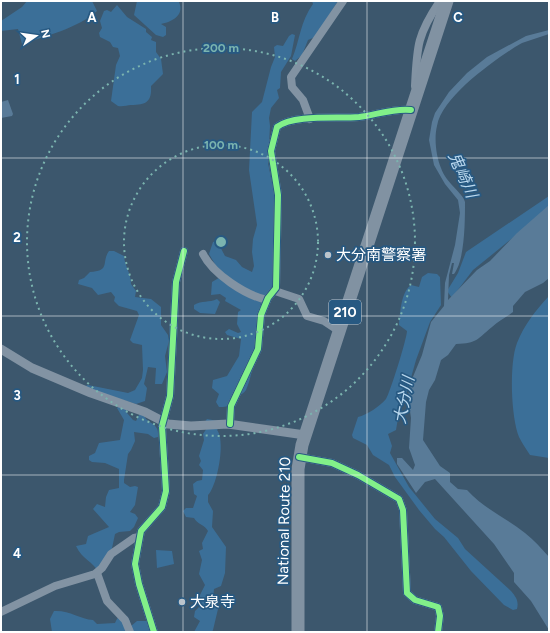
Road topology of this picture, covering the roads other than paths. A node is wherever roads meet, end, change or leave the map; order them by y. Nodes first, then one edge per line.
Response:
1 (343, 1) edge
2 (440, 2) edge
3 (413, 105) junction
4 (310, 119) junction
5 (184, 251) dead end
6 (203, 254) dead end
7 (275, 291) junction
8 (267, 300) junction
9 (339, 332) junction
10 (1, 349) edge
11 (163, 422) junction
12 (230, 424) junction
13 (305, 435) junction
14 (300, 457) junction
15 (139, 537) junction
16 (96, 573) junction
17 (1, 612) edge
18 (130, 632) edge
19 (154, 632) edge
20 (298, 632) edge
21 (438, 632) edge

1 - 4 street
2 - 3 highway, National Route 210 / 210
3 - 4 street
3 - 9 highway, National Route 210 / 210
4 - 7 street
5 - 11 street
6 - 8 street
7 - 8 street
7 - 9 street
8 - 12 street
9 - 13 highway, National Route 210 / 210
10 - 11 street
11 - 12 street
11 - 15 street
12 - 13 street
13 - 14 highway, National Route 210 / 210
14 - 20 highway, National Route 210 / 210
14 - 21 street
15 - 16 street
15 - 19 street
16 - 17 street
16 - 18 street

